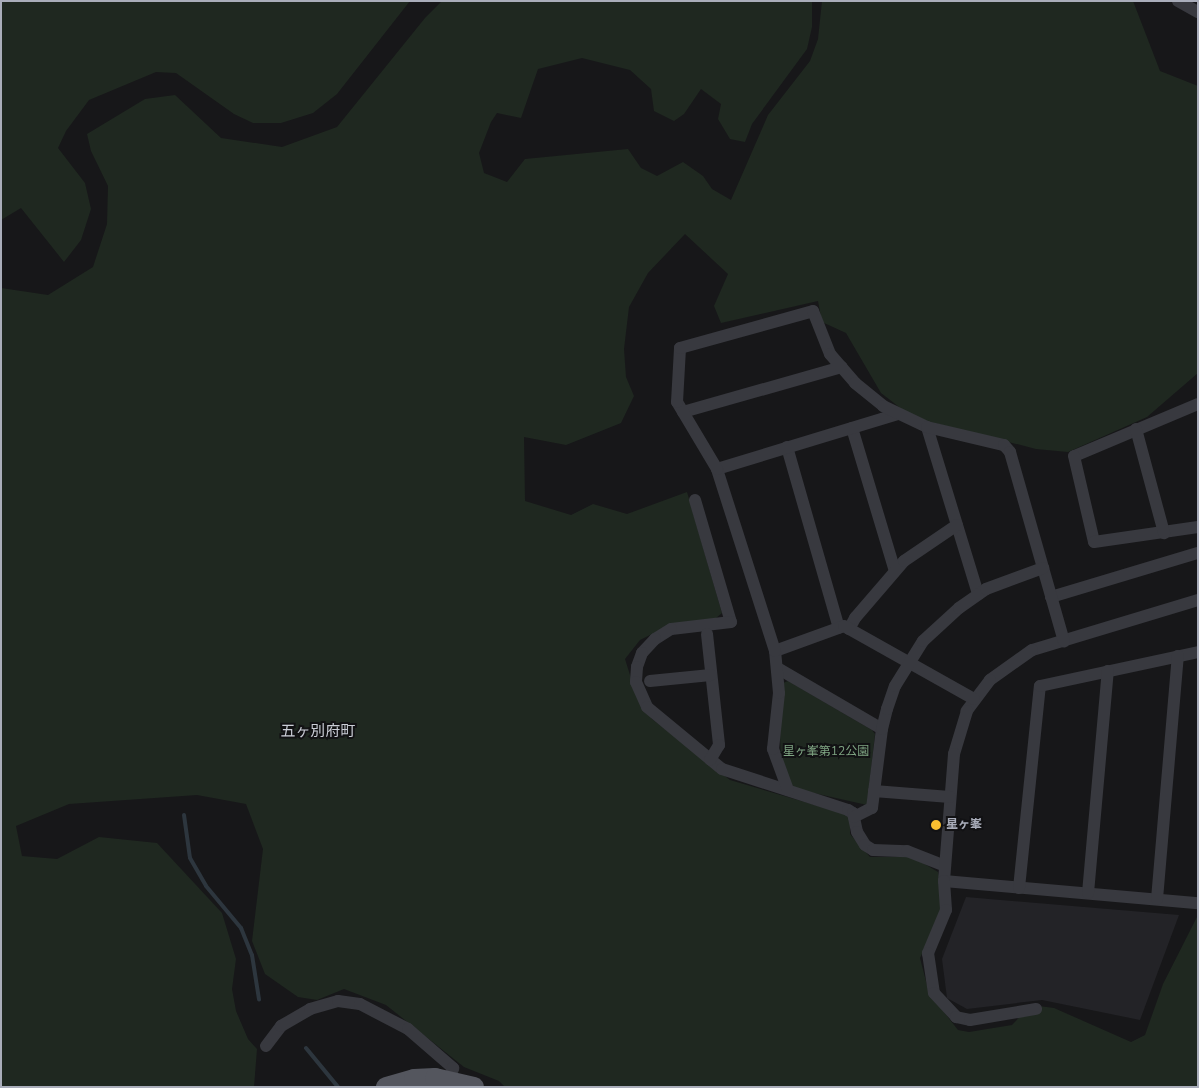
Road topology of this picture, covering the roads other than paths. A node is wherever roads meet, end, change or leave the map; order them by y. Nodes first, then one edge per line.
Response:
1 (1178, 1) edge
2 (1198, 12) edge
3 (842, 367) junction
4 (1198, 404) edge
5 (683, 412) junction
6 (898, 414) junction
7 (927, 427) junction
8 (852, 428) junction
9 (1136, 429) junction
10 (787, 447) junction
11 (717, 469) junction
12 (696, 500) dead end
13 (957, 525) junction
14 (1198, 526) edge
15 (1164, 533) junction
16 (1198, 552) edge
17 (1043, 568) junction
18 (895, 571) junction
19 (978, 594) junction
20 (1051, 597) junction
21 (1198, 600) edge
22 (844, 629) junction
23 (707, 634) dead end
24 (1064, 641) junction
25 (775, 651) junction
26 (1198, 652) edge
27 (1178, 656) junction
28 (908, 662) junction
29 (779, 669) junction
30 (1108, 671) junction
31 (711, 675) junction
32 (650, 681) dead end
33 (974, 699) junction
34 (882, 729) junction
35 (710, 760) junction
36 (788, 790) junction
37 (874, 790) junction
38 (950, 796) junction
39 (854, 817) junction
40 (945, 866) junction
41 (944, 881) junction
42 (1019, 888) junction
43 (1088, 893) junction
44 (1157, 900) junction
45 (1198, 903) edge
46 (1036, 1009) dead end
47 (266, 1046) dead end
48 (443, 1079) junction
49 (386, 1087) edge
50 (474, 1087) edge

1 - 2 street
3 - 5 street
3 - 5 street
3 - 6 street
4 - 9 street
5 - 11 street
6 - 7 street
6 - 8 street
7 - 13 street
7 - 17 street
8 - 10 street
8 - 18 street
9 - 15 street
9 - 15 street
10 - 11 street
10 - 22 street
11 - 25 street
12 - 35 street
13 - 18 street
13 - 19 street
14 - 15 street
16 - 20 street
17 - 19 street
17 - 20 street
18 - 22 street
19 - 28 street
20 - 24 street
21 - 24 street
22 - 25 street
22 - 28 street
23 - 31 street
24 - 33 street
25 - 29 street
26 - 27 street
27 - 30 street
27 - 44 street
28 - 33 street
28 - 34 street
29 - 34 street
29 - 36 street
30 - 42 street
30 - 43 street
31 - 32 street
31 - 35 street
33 - 38 street
34 - 37 street
35 - 36 street
36 - 39 street
37 - 38 street
37 - 39 street
38 - 40 street
39 - 40 street
40 - 41 street
41 - 42 street
41 - 46 street
42 - 43 street
43 - 44 street
44 - 45 street
47 - 48 street
48 - 49 main road
48 - 50 main road

